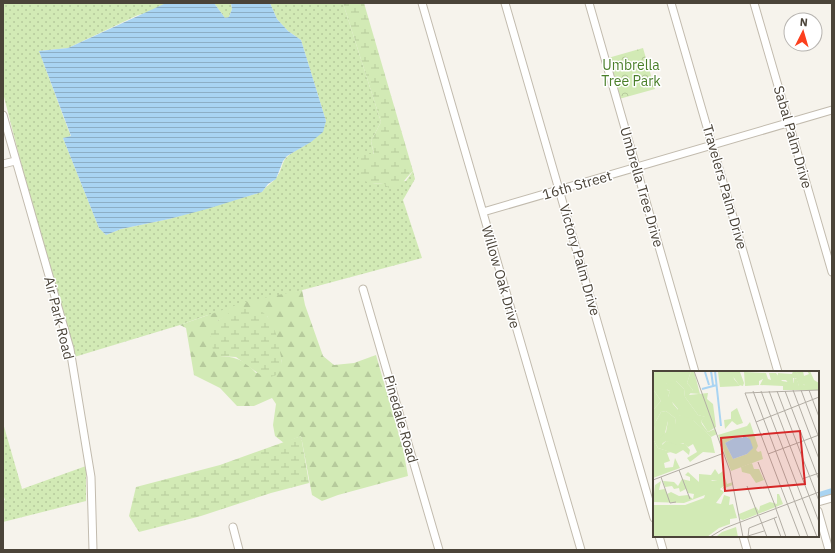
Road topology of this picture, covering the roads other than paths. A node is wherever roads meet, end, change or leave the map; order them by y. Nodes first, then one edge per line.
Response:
1 (422, 3) edge
2 (505, 3) edge
3 (589, 3) edge
4 (671, 3) edge
5 (754, 3) edge
6 (832, 110) edge
7 (3, 115) edge
8 (789, 122) junction
9 (712, 145) junction
10 (15, 161) junction
11 (3, 164) edge
12 (636, 167) junction
13 (559, 190) junction
14 (483, 212) junction
15 (832, 272) edge
16 (363, 289) dead end
17 (695, 371) edge
18 (778, 371) edge
19 (832, 498) edge
20 (819, 502) edge
21 (653, 515) edge
22 (819, 515) edge
23 (233, 527) dead end
24 (659, 537) edge
25 (743, 537) edge
26 (93, 550) edge
27 (239, 550) edge
28 (439, 550) edge
29 (581, 550) edge
30 (663, 550) edge
31 (747, 550) edge
32 (829, 550) edge

1 - 14 street, Willow Oak Drive
2 - 13 street, Victory Palm Drive
3 - 12 street, Umbrella Tree Drive
4 - 9 street, Travelers Palm Drive
5 - 8 street, Sabal Palm Drive
6 - 8 street, 16th Street
7 - 10 street, Air Park Road
8 - 9 street, 16th Street
8 - 15 street, Sabal Palm Drive
9 - 12 street, 16th Street
9 - 18 street, Travelers Palm Drive
10 - 11 street
10 - 26 street, Air Park Road
12 - 13 street, 16th Street
12 - 17 street, Umbrella Tree Drive
13 - 14 street, 16th Street
13 - 21 street, Victory Palm Drive
14 - 29 street, Willow Oak Drive
16 - 28 street, Pinedale Road
19 - 20 street
22 - 32 street
23 - 27 street
24 - 30 street
25 - 31 street

